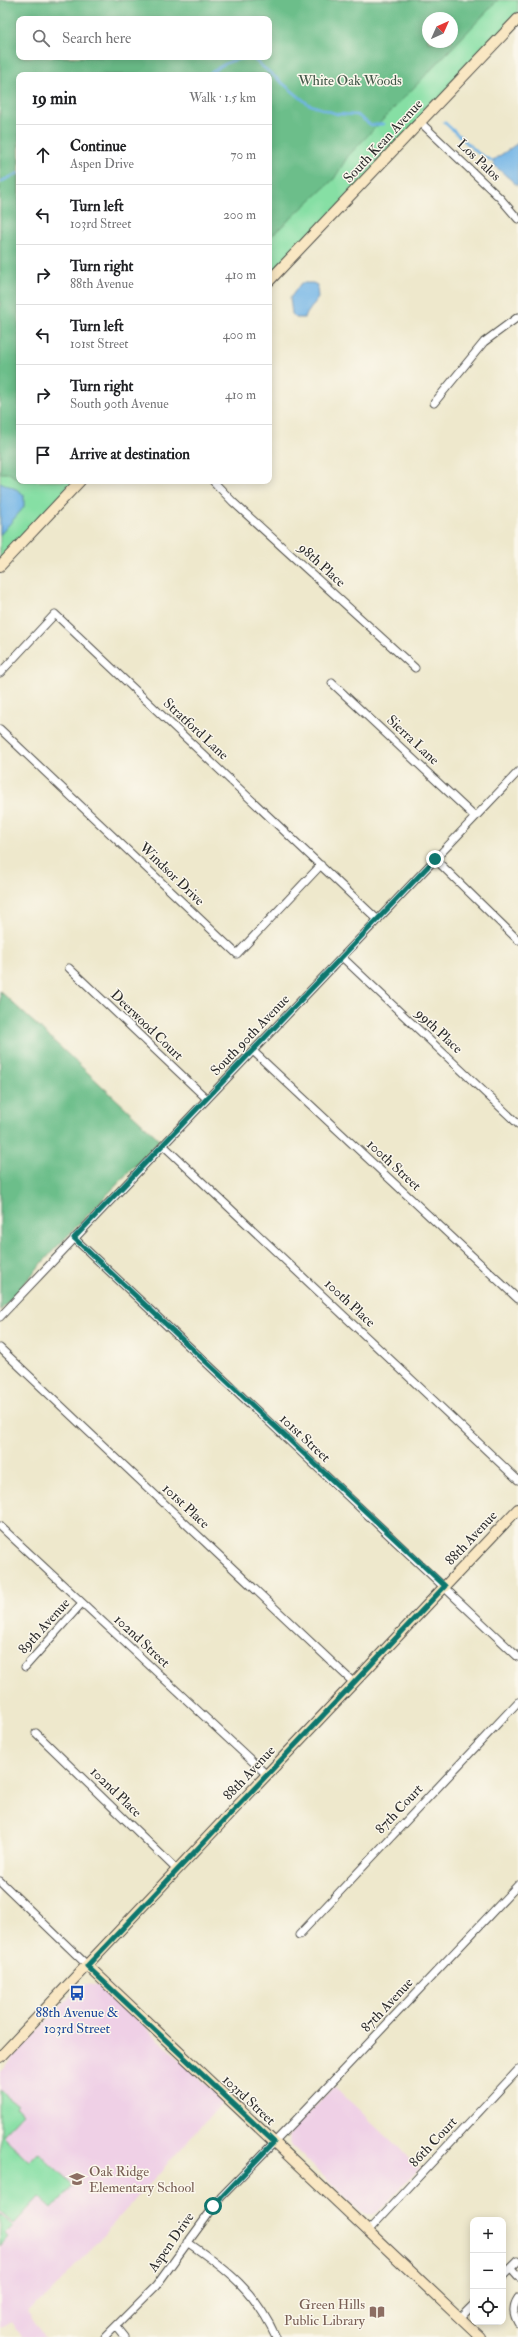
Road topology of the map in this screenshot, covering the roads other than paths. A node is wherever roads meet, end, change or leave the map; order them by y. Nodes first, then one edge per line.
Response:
1 (518, 19) edge
2 (420, 122) junction
3 (518, 219) edge
4 (272, 278) edge
5 (518, 317) edge
6 (434, 403) dead end
7 (77, 484) edge
8 (216, 484) edge
9 (0, 566) edge
10 (415, 668) dead end
11 (0, 673) edge
12 (332, 683) dead end
13 (0, 729) edge
14 (518, 772) edge
15 (475, 817) junction
16 (435, 859) junction
17 (321, 865) junction
18 (378, 920) junction
19 (518, 940) edge
20 (342, 957) junction
21 (70, 968) dead end
22 (253, 1051) junction
23 (207, 1100) junction
24 (518, 1124) edge
25 (164, 1145) junction
26 (74, 1238) junction
27 (518, 1299) edge
28 (0, 1317) edge
29 (0, 1348) edge
30 (518, 1480) edge
31 (518, 1508) edge
32 (0, 1526) edge
33 (445, 1586) junction
34 (82, 1603) junction
35 (518, 1657) edge
36 (25, 1667) dead end
37 (354, 1682) junction
38 (518, 1702) edge
39 (36, 1733) dead end
40 (267, 1775) junction
41 (177, 1870) junction
42 (0, 1881) edge
43 (518, 1885) edge
44 (299, 1935) dead end
45 (87, 1966) junction
46 (0, 2057) edge
47 (518, 2070) edge
48 (274, 2142) junction
49 (368, 2231) junction
50 (188, 2242) junction
51 (518, 2261) edge
52 (511, 2269) junction
53 (506, 2273) edge
54 (518, 2277) edge
55 (518, 2298) edge
56 (470, 2308) edge
57 (460, 2318) junction
58 (518, 2323) edge
59 (117, 2328) junction
60 (105, 2337) edge
61 (125, 2337) edge
62 (276, 2337) edge
63 (480, 2337) edge

1 - 2 street, South Kean Avenue
2 - 3 street, Los Palos
2 - 4 street, South Kean Avenue
5 - 6 street
7 - 9 street
8 - 10 street, 98th Place
11 - 17 street, Stratford Lane
12 - 15 street, Sierra Lane
13 - 17 street, Windsor Drive
14 - 15 street, South 90th Avenue
15 - 16 street, South 90th Avenue
16 - 18 street, South 90th Avenue
16 - 19 street
17 - 18 street, Stratford Lane
18 - 20 street, South 90th Avenue
20 - 22 street, South 90th Avenue
20 - 24 street, 99th Place
21 - 23 street, Deerwood Court
22 - 23 street, South 90th Avenue
22 - 27 street, 100th Street
23 - 25 street, South 90th Avenue
25 - 26 street, South 90th Avenue
25 - 30 street, 100th Place
26 - 28 street, South 90th Avenue
26 - 33 street, 101st Street
29 - 37 street, 101st Place
31 - 33 street, 88th Avenue
32 - 34 street, 102nd Street
33 - 35 street, 101st Street
33 - 37 street, 88th Avenue
34 - 36 street, 89th Avenue
34 - 40 street, 102nd Street
37 - 40 street, 88th Avenue
38 - 44 street, 87th Court
39 - 41 street, 102nd Place
40 - 41 street, 88th Avenue
41 - 45 street, 88th Avenue
42 - 45 street, 103rd Street
43 - 48 street, 87th Avenue
45 - 46 street, 88th Avenue
45 - 48 street, 103rd Street
47 - 49 street, 86th Court
48 - 49 street, 103rd Street
48 - 50 street, Aspen Drive
49 - 57 street, 103rd Street
50 - 59 street, Aspen Drive
50 - 62 street
51 - 52 street
52 - 53 street
52 - 54 street
55 - 58 street
56 - 57 street
57 - 63 street, 103rd Street
59 - 60 street, Aspen Drive
59 - 61 street

